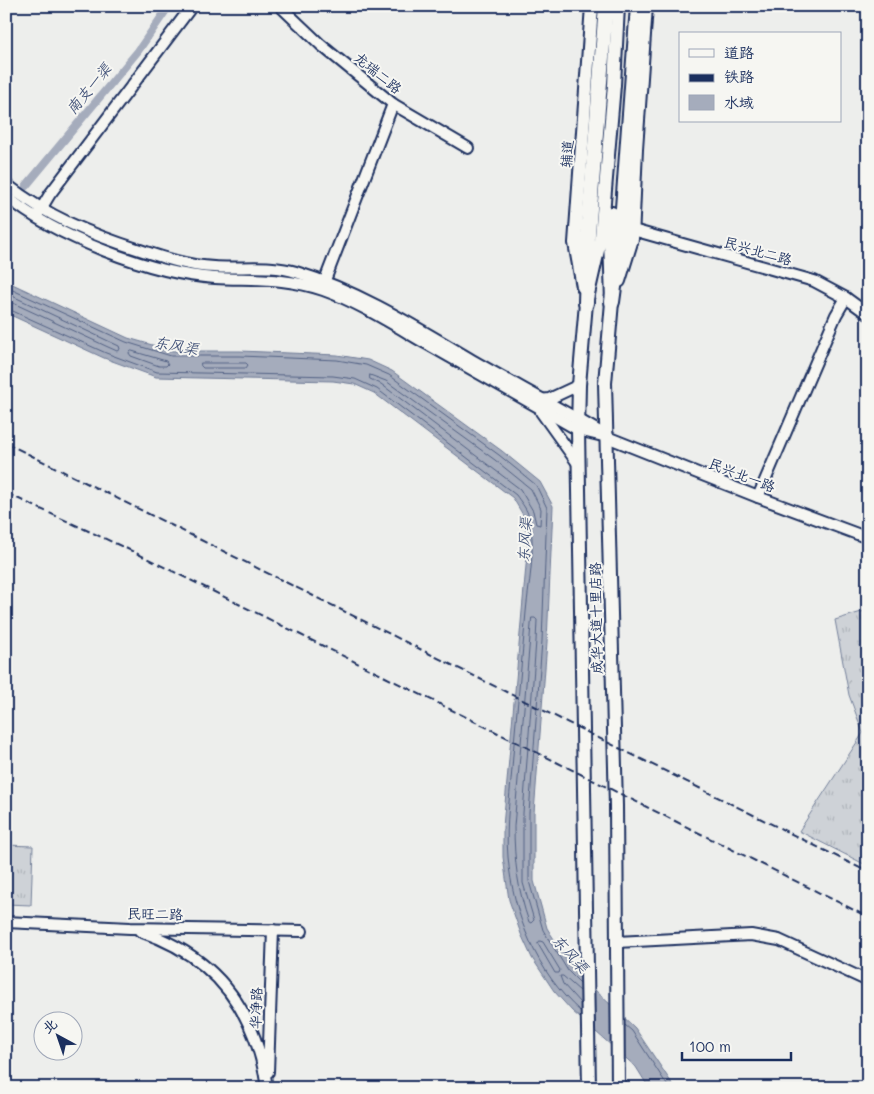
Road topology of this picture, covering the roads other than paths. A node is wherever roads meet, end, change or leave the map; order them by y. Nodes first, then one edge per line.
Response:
1 (192, 6) edge
2 (280, 6) edge
3 (592, 6) edge
4 (606, 6) edge
5 (618, 6) edge
6 (626, 6) edge
7 (638, 6) edge
8 (646, 6) edge
9 (393, 104) junction
10 (468, 148) dead end
11 (6, 184) edge
12 (6, 196) edge
13 (38, 214) junction
14 (611, 235) junction
15 (323, 286) junction
16 (846, 298) junction
17 (612, 302) joint
18 (586, 304) junction
19 (868, 314) edge
20 (579, 385) junction
21 (539, 403) junction
22 (578, 425) junction
23 (607, 437) junction
24 (579, 466) junction
25 (758, 497) junction
26 (868, 538) edge
27 (6, 922) edge
28 (130, 928) junction
29 (273, 930) junction
30 (302, 931) dead end
31 (617, 942) junction
32 (868, 981) edge
33 (267, 1088) edge
34 (590, 1088) edge
35 (618, 1088) edge

1 - 13 street
2 - 9 street, 龙瑞二路
3 - 18 main road, 辅道
4 - 14 highway
5 - 14 main road
6 - 14 main road
7 - 14 highway
8 - 14 main road
9 - 10 street, 龙瑞二路
9 - 15 street
11 - 13 street
12 - 13 street
13 - 15 street, 民兴北一路
14 - 16 street, 民兴北二路
14 - 17 highway
14 - 18 highway
15 - 21 street, 民兴北一路
16 - 19 street, 民兴北二路
16 - 25 street
17 - 23 main road, 成华大道十里店路
18 - 20 main road, 成华大道十里店路
20 - 21 street
20 - 22 main road, 成华大道十里店路
21 - 22 street, 民兴北一路
21 - 24 street
22 - 23 street, 民兴北一路
22 - 24 main road, 成华大道十里店路
23 - 25 street, 民兴北一路
23 - 31 main road, 成华大道十里店路
24 - 34 main road, 成华大道十里店路
25 - 26 street, 民兴北一路
27 - 28 street, 民旺二路
28 - 29 street, 民旺二路
28 - 33 street
29 - 30 street, 民旺二路
29 - 33 street, 华净路
31 - 32 street
31 - 35 main road, 成华大道十里店路

